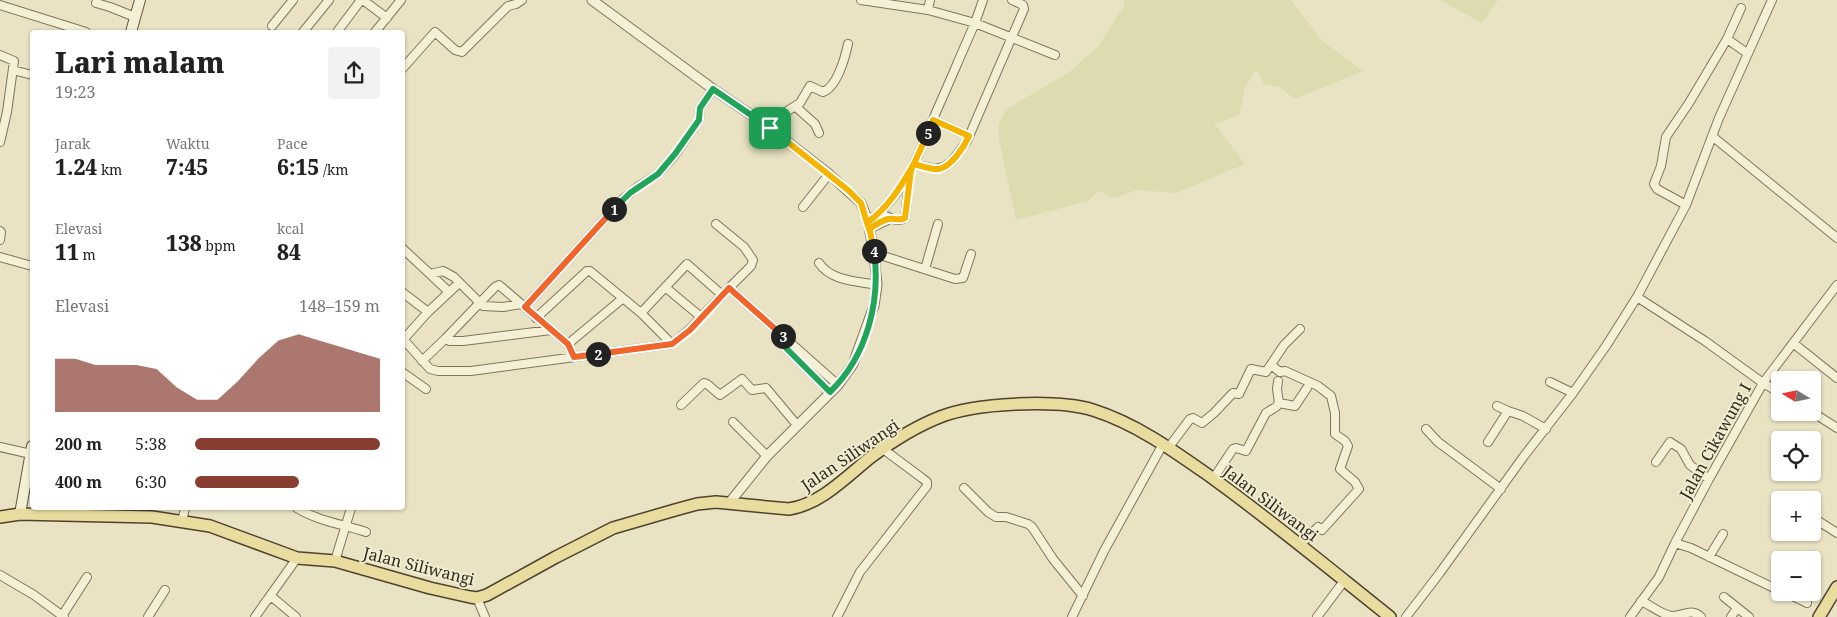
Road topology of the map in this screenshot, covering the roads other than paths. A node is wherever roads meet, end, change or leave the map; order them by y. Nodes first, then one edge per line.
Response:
1 (140, 0) edge
2 (293, 0) edge
3 (329, 0) edge
4 (362, 0) edge
5 (401, 0) edge
6 (522, 0) edge
7 (592, 0) edge
8 (861, 0) edge
9 (930, 0) edge
10 (983, 0) edge
11 (1012, 0) edge
12 (1772, 0) edge
13 (0, 4) edge
14 (96, 4) dead end
15 (1741, 8) dead end
16 (928, 10) junction
17 (135, 17) junction
18 (387, 18) junction
19 (975, 23) junction
20 (272, 26) dead end
21 (69, 30) edge
22 (132, 30) edge
23 (305, 30) edge
24 (340, 30) edge
25 (377, 30) edge
26 (1012, 39) junction
27 (1727, 39) junction
28 (848, 44) dead end
29 (1747, 53) junction
30 (0, 55) edge
31 (1055, 55) dead end
32 (405, 66) edge
33 (13, 70) junction
34 (30, 74) edge
35 (713, 89) junction
36 (796, 107) junction
37 (933, 120) junction
38 (770, 128) junction
39 (819, 133) dead end
40 (969, 136) junction
41 (1712, 136) junction
42 (0, 142) edge
43 (913, 167) junction
44 (830, 174) junction
45 (1686, 205) junction
46 (803, 207) dead end
47 (880, 213) junction
48 (890, 219) junction
49 (716, 224) dead end
50 (938, 224) dead end
51 (869, 226) junction
52 (0, 231) edge
53 (1837, 238) edge
54 (0, 240) edge
55 (405, 253) edge
56 (874, 253) junction
57 (971, 254) dead end
58 (0, 257) edge
59 (819, 263) dead end
60 (30, 265) edge
61 (926, 269) junction
62 (430, 274) junction
63 (459, 283) junction
64 (877, 285) junction
65 (1837, 285) edge
66 (665, 287) junction
67 (729, 288) junction
68 (449, 292) junction
69 (405, 294) edge
70 (721, 294) junction
71 (1637, 297) junction
72 (622, 299) junction
73 (481, 303) junction
74 (523, 305) junction
75 (428, 312) junction
76 (641, 313) junction
77 (701, 317) junction
78 (536, 318) junction
79 (405, 327) edge
80 (1300, 329) dead end
81 (551, 330) junction
82 (410, 331) junction
83 (405, 338) edge
84 (786, 338) junction
85 (445, 339) junction
86 (405, 343) edge
87 (1793, 343) junction
88 (568, 344) junction
89 (672, 344) junction
90 (574, 357) junction
91 (422, 361) junction
92 (1271, 365) junction
93 (405, 374) edge
94 (1837, 378) edge
95 (1278, 381) dead end
96 (1550, 382) dead end
97 (1763, 383) junction
98 (838, 385) junction
99 (1307, 388) dead end
100 (1771, 388) edge
101 (426, 389) dead end
102 (830, 392) junction
103 (1573, 394) junction
104 (1279, 403) junction
105 (682, 405) dead end
106 (1497, 406) dead end
107 (1508, 411) junction
108 (1821, 418) edge
109 (733, 422) dead end
110 (797, 425) junction
111 (1837, 428) edge
112 (1426, 429) dead end
113 (1546, 429) junction
114 (1488, 442) dead end
115 (1166, 446) junction
116 (0, 447) edge
117 (883, 448) junction
118 (30, 450) edge
119 (766, 456) junction
120 (30, 461) edge
121 (1656, 462) dead end
122 (1710, 478) junction
123 (1213, 479) junction
124 (964, 488) dead end
125 (1502, 489) junction
126 (730, 502) junction
127 (185, 510) edge
128 (300, 510) edge
129 (350, 510) edge
130 (20, 514) junction
131 (0, 517) edge
132 (182, 522) junction
133 (1821, 523) edge
134 (344, 526) junction
135 (366, 532) dead end
136 (1837, 533) edge
137 (1722, 534) dead end
138 (1675, 543) junction
139 (1300, 545) junction
140 (1709, 557) junction
141 (297, 558) junction
142 (335, 561) junction
143 (0, 575) edge
144 (87, 577) dead end
145 (1344, 581) junction
146 (1771, 587) edge
147 (165, 590) dead end
148 (1836, 593) edge
149 (1083, 596) junction
150 (1724, 597) dead end
151 (477, 598) junction
152 (267, 600) junction
153 (1641, 601) junction
154 (1802, 601) edge
155 (1806, 603) dead end
156 (1737, 608) junction
157 (63, 616) edge
158 (148, 617) edge
159 (255, 617) edge
160 (296, 617) edge
161 (485, 617) edge
162 (837, 617) edge
163 (1072, 617) edge
164 (1317, 617) edge
165 (1390, 617) edge
166 (1406, 617) edge
167 (1630, 617) edge
168 (1701, 617) edge
169 (1732, 617) edge
170 (1749, 617) edge
171 (1819, 617) edge

1 - 17 main road
2 - 20 street
3 - 23 street
4 - 18 street
4 - 24 street
5 - 18 street
6 - 32 street
7 - 35 street
8 - 16 street
9 - 16 street
10 - 19 street
11 - 26 street
12 - 29 street
13 - 21 street
14 - 17 street
15 - 27 street
16 - 19 street
17 - 22 main road
18 - 25 street
19 - 26 street
19 - 37 street
26 - 31 street
26 - 40 street
27 - 29 street
27 - 45 street
28 - 36 street
29 - 41 street
30 - 33 street
33 - 34 street
33 - 42 street
35 - 38 street
35 - 74 street
36 - 38 street
36 - 39 street
37 - 40 street
37 - 43 street
38 - 44 street
40 - 43 street
41 - 45 street
41 - 53 street
43 - 47 street
43 - 48 street
44 - 46 street
44 - 51 street
45 - 71 street
47 - 48 street
47 - 51 street
48 - 51 street
49 - 67 street
50 - 61 street
51 - 56 street
52 - 54 street
55 - 62 street
56 - 61 street
56 - 64 street
57 - 61 street
58 - 60 street
59 - 64 street
62 - 63 street
62 - 68 street
63 - 68 street
63 - 73 street
64 - 98 street
65 - 87 street, Jalan Cikawung I
66 - 70 street
66 - 76 street
66 - 77 street
67 - 70 street
67 - 84 street
68 - 75 street
69 - 75 street
70 - 77 street
71 - 97 street
71 - 103 street
72 - 76 street
72 - 78 street
72 - 88 street
73 - 74 street
73 - 74 street
73 - 85 street
74 - 78 street
75 - 82 street
76 - 89 street
77 - 89 street
78 - 81 street
79 - 82 street
80 - 92 street
81 - 85 street
81 - 88 street
82 - 83 street
84 - 98 street
84 - 102 street
85 - 91 street
86 - 91 street
87 - 94 street
87 - 97 street, Jalan Cikawung I
88 - 90 street
89 - 90 street
90 - 91 street
92 - 115 street
92 - 139 street
93 - 101 street
95 - 104 street
96 - 103 street
97 - 100 street
97 - 122 street, Jalan Cikawung I
98 - 102 street
99 - 104 street
102 - 110 street
103 - 113 street
104 - 123 street
105 - 110 street
106 - 107 street
107 - 113 street
107 - 114 street
108 - 111 street
109 - 119 street
110 - 119 street
112 - 125 street
113 - 125 street
115 - 117 main road, Jalan Siliwangi
115 - 123 main road, Jalan Siliwangi
115 - 149 street
116 - 118 street
117 - 126 main road, Jalan Siliwangi
117 - 162 street
119 - 126 street
120 - 130 main road
121 - 122 street
122 - 138 street, Jalan Cikawung I
123 - 139 main road, Jalan Siliwangi
124 - 149 street
125 - 166 street
126 - 151 main road, Jalan Siliwangi
127 - 132 street
128 - 134 street
129 - 134 street
130 - 131 main road, Jalan Siliwangi
130 - 132 main road, Jalan Siliwangi
132 - 141 main road, Jalan Siliwangi
133 - 136 street
134 - 135 street
134 - 142 street
137 - 140 street
138 - 140 street
138 - 153 street, Jalan Cikawung I
139 - 145 main road, Jalan Siliwangi
140 - 146 street
141 - 142 main road, Jalan Siliwangi
141 - 152 street
142 - 151 main road, Jalan Siliwangi
143 - 157 street
144 - 157 street
145 - 164 street
145 - 165 main road, Jalan Siliwangi
147 - 158 street
148 - 171 main road
149 - 163 street
150 - 156 street
151 - 161 street
152 - 159 street
152 - 160 street
153 - 167 street, Jalan Cikawung I
153 - 168 street
154 - 155 street
156 - 169 street
156 - 170 street

